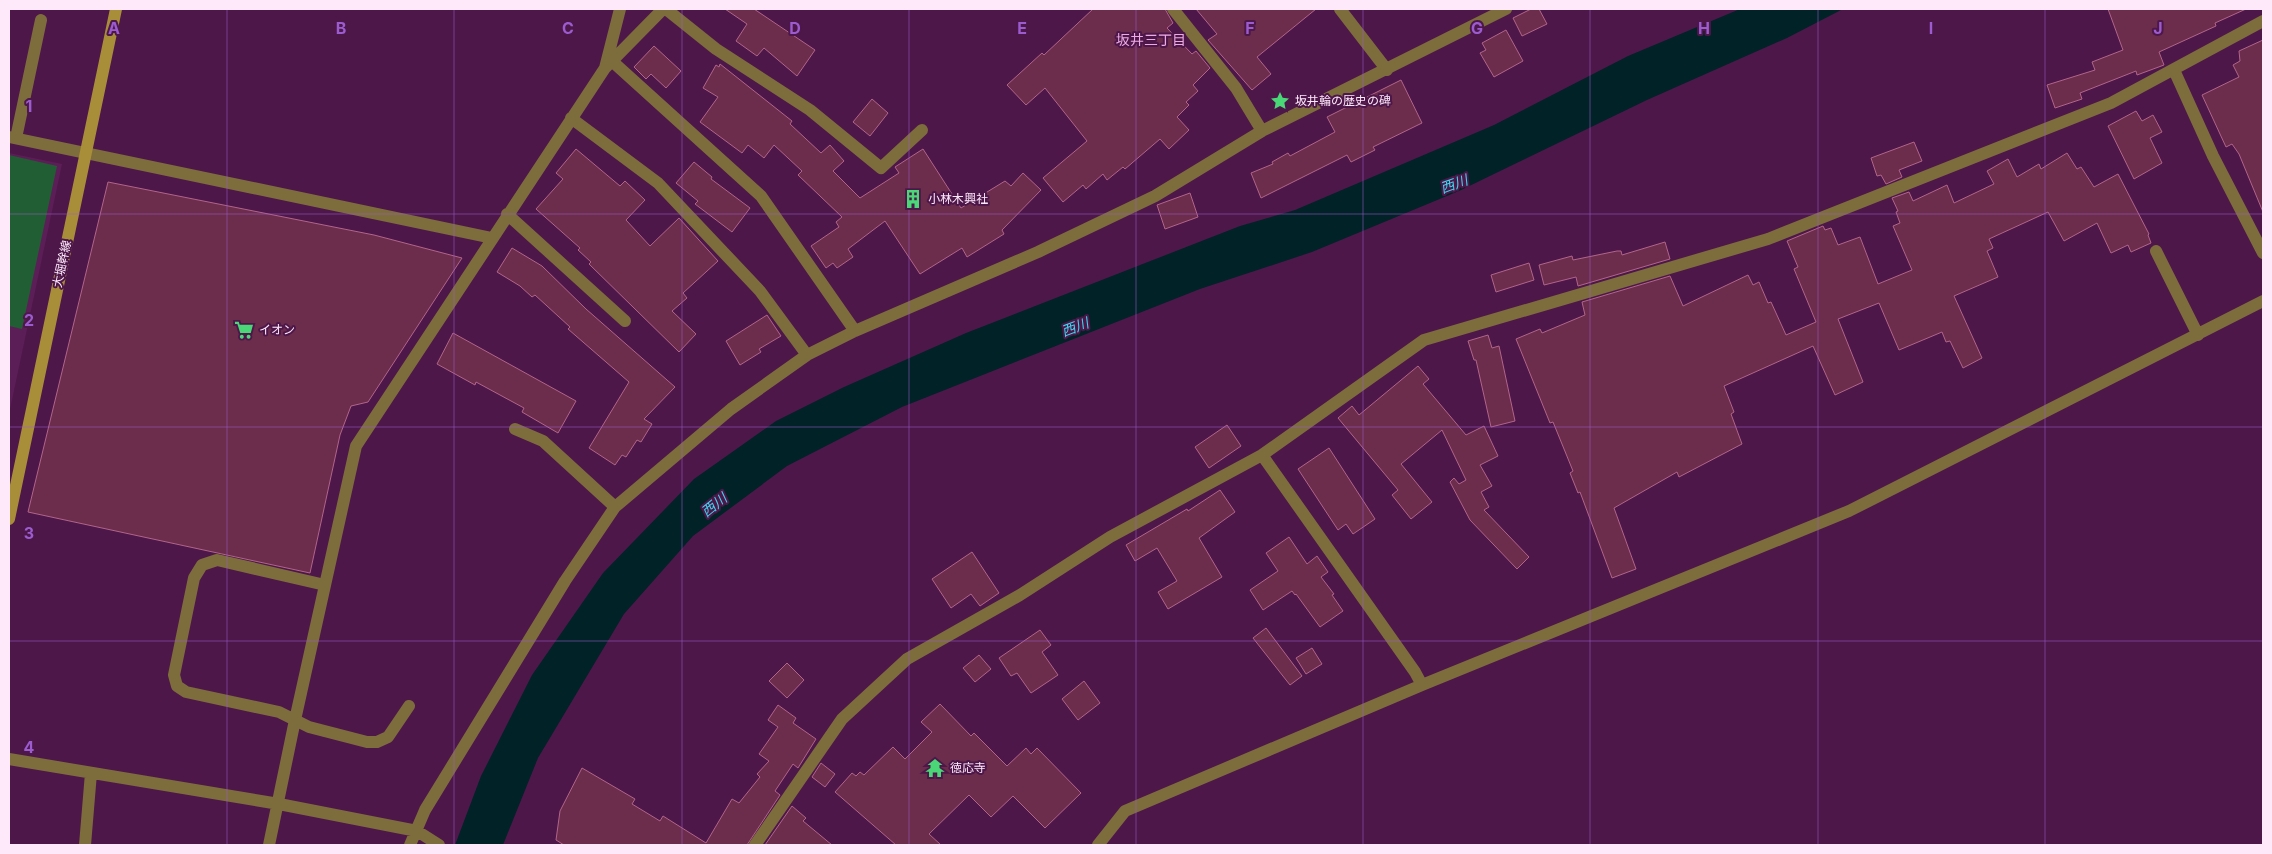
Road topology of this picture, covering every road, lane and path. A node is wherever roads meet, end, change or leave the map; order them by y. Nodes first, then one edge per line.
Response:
1 (116, 9) edge
2 (620, 9) edge
3 (664, 9) edge
4 (1173, 9) edge
5 (1340, 9) edge
6 (1506, 9) edge
7 (41, 20) dead end
8 (2263, 21) edge
9 (609, 65) junction
10 (1387, 70) junction
11 (2174, 70) junction
12 (571, 118) junction
13 (922, 130) dead end
14 (1262, 131) junction
15 (13, 137) edge
16 (85, 152) junction
17 (507, 214) junction
18 (492, 238) junction
19 (2156, 251) dead end
20 (2263, 253) edge
21 (2263, 301) edge
22 (625, 322) dead end
23 (855, 331) junction
24 (2198, 335) junction
25 (808, 355) junction
26 (515, 429) dead end
27 (1262, 455) junction
28 (615, 507) junction
29 (9, 519) edge
30 (325, 584) junction
31 (1422, 685) junction
32 (409, 706) dead end
33 (294, 720) junction
34 (9, 759) edge
35 (91, 773) junction
36 (279, 804) junction
37 (417, 831) junction
38 (85, 845) edge
39 (269, 845) edge
40 (410, 845) edge
41 (440, 845) edge
42 (755, 845) edge
43 (1098, 845) edge

1 - 16 street, 大堀幹線
2 - 9 street
3 - 9 street
3 - 13 street
4 - 14 street
5 - 10 street
6 - 10 street
7 - 15 street
8 - 11 street
9 - 12 street
9 - 23 street
10 - 14 street
11 - 20 street
11 - 27 street
12 - 17 street
12 - 25 street
14 - 23 street
15 - 16 street
16 - 18 street
16 - 29 street, 大堀幹線
17 - 18 street
17 - 22 street
18 - 30 street
19 - 24 street
21 - 24 street
23 - 25 street
24 - 31 street
25 - 28 street
26 - 28 street
27 - 31 street
27 - 42 street
28 - 37 street
30 - 33 street
30 - 33 street
31 - 43 street
32 - 33 street
33 - 36 street
34 - 35 street
35 - 36 street
35 - 38 street
36 - 37 street
36 - 39 street
37 - 40 street
37 - 41 street

